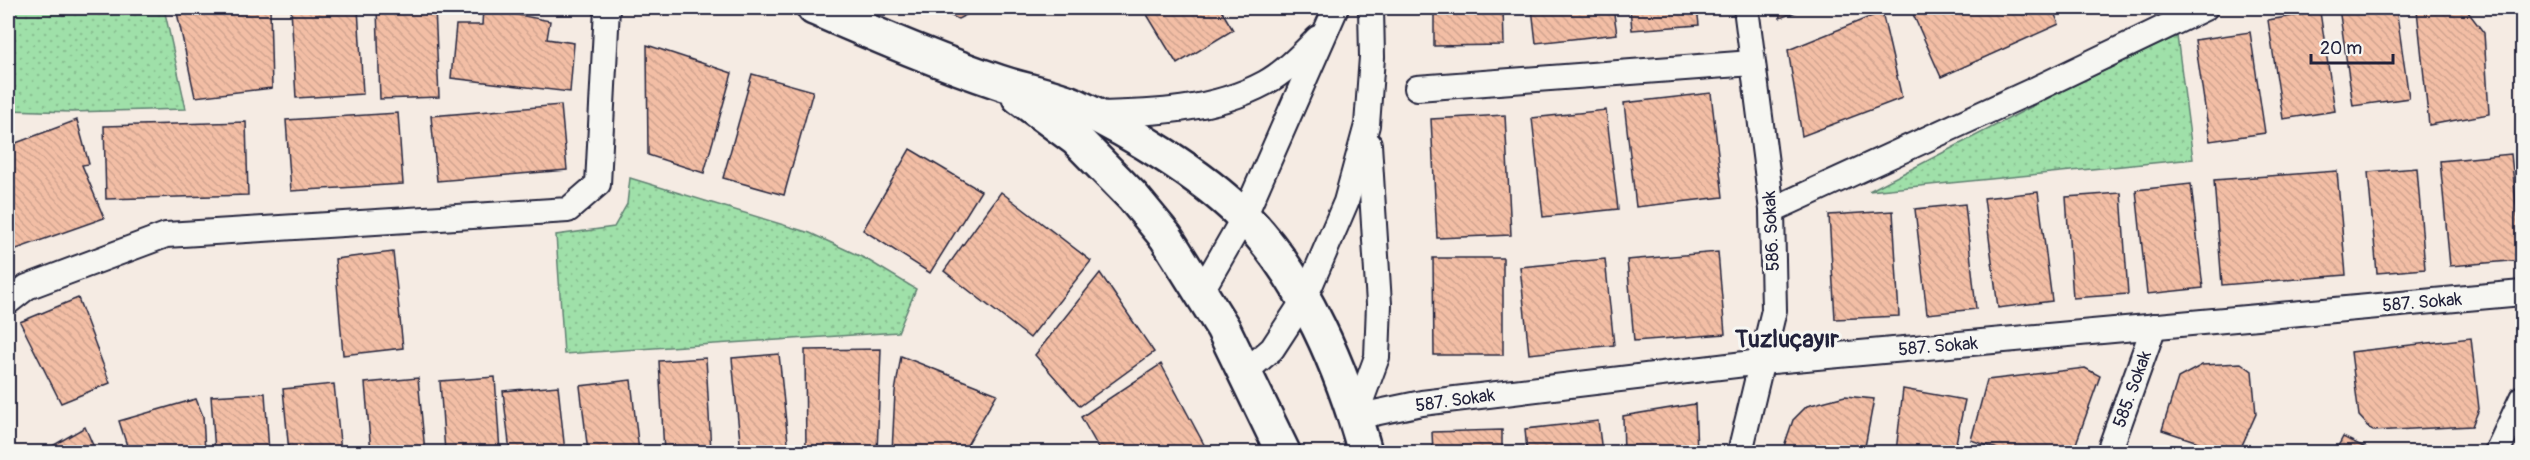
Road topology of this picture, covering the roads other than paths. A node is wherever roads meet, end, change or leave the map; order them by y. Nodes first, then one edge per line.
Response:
1 (607, 8) edge
2 (814, 8) edge
3 (1371, 8) edge
4 (1746, 8) edge
5 (2205, 8) edge
6 (1332, 18) edge
7 (1752, 63) junction
8 (998, 82) junction
9 (1416, 88) dead end
10 (1091, 114) junction
11 (1367, 125) junction
12 (1772, 210) junction
13 (1244, 217) junction
14 (1201, 291) junction
15 (2523, 293) edge
16 (1304, 300) junction
17 (8, 302) edge
18 (2154, 326) junction
19 (1761, 362) junction
20 (1245, 372) junction
21 (2523, 398) edge
22 (1355, 417) junction
23 (1283, 453) edge
24 (1365, 453) edge
25 (1740, 453) edge
26 (2109, 453) edge
27 (2497, 453) edge

1 - 17 street
2 - 8 main road
3 - 11 street
4 - 7 street, 586. Sokak
5 - 12 street
6 - 10 street
6 - 13 street
7 - 9 street
7 - 12 street, 586. Sokak
8 - 10 main road
8 - 14 main road
10 - 13 main road
11 - 16 street
11 - 22 street
12 - 19 street, 586. Sokak
13 - 14 street
13 - 16 main road
14 - 20 main road
15 - 18 street, 587. Sokak
16 - 20 street
16 - 22 main road
18 - 19 street, 587. Sokak
18 - 26 street, 585. Sokak
19 - 22 street, 587. Sokak
19 - 25 street, 586. Sokak
20 - 23 main road
21 - 27 street
22 - 24 main road

